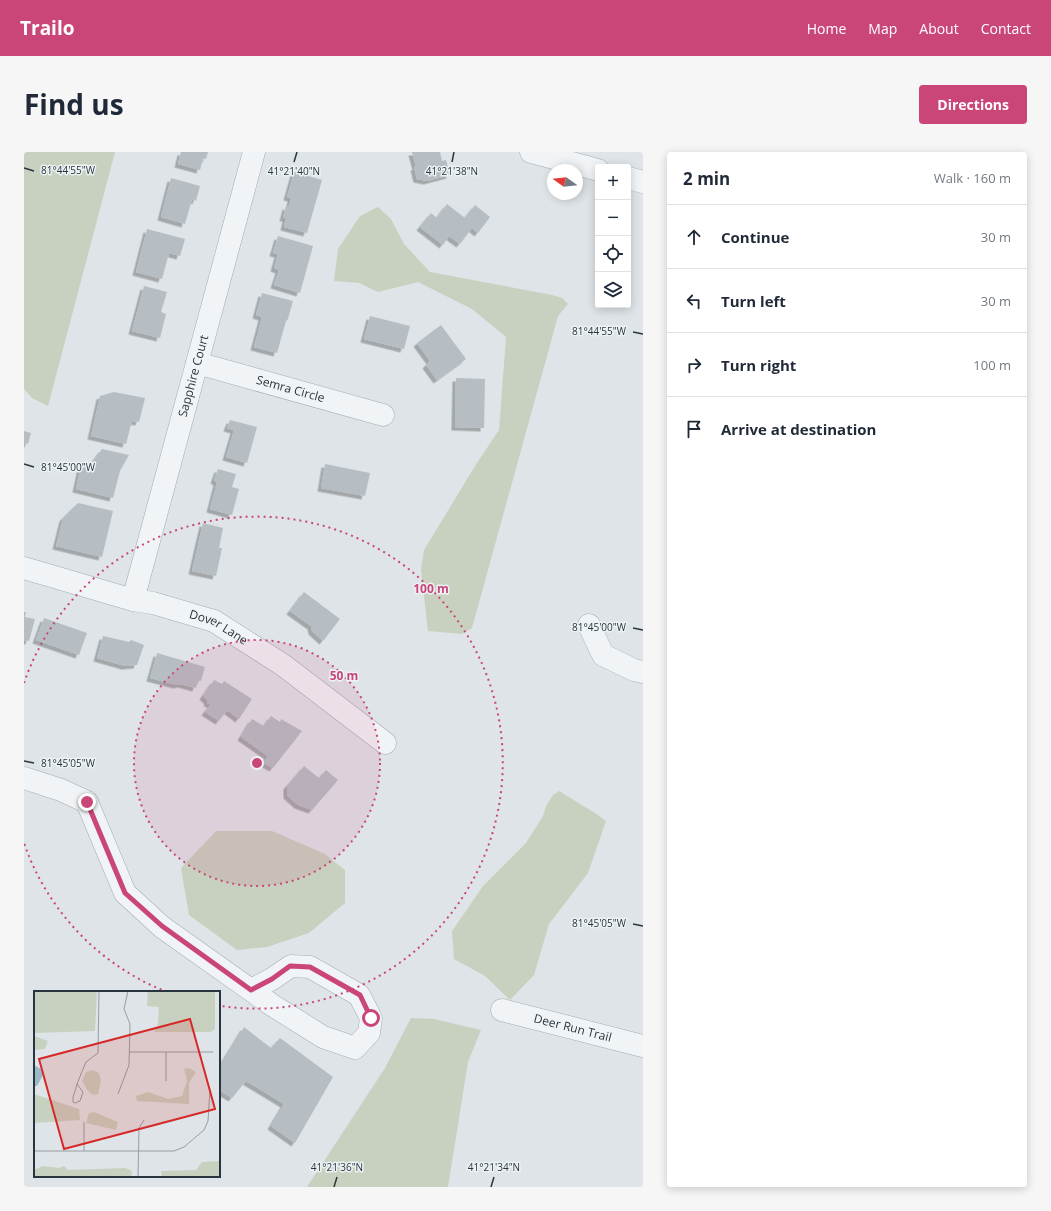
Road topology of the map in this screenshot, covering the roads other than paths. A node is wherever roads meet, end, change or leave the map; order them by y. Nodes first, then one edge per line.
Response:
1 (254, 152) edge
2 (531, 152) edge
3 (595, 169) edge
4 (631, 179) edge
5 (643, 182) edge
6 (197, 363) junction
7 (383, 415) dead end
8 (24, 568) edge
9 (133, 600) junction
10 (589, 625) dead end
11 (643, 672) edge
12 (385, 743) dead end
13 (24, 778) edge
14 (251, 990) junction
15 (502, 1010) dead end
16 (643, 1046) edge

1 - 6 street, Sapphire Court
2 - 3 street
4 - 5 street
6 - 7 street, Semra Circle
6 - 9 street, Sapphire Court
8 - 9 street, Dover Lane
9 - 12 street, Dover Lane
10 - 11 street
13 - 14 street
14 - 14 street
15 - 16 street, Deer Run Trail

